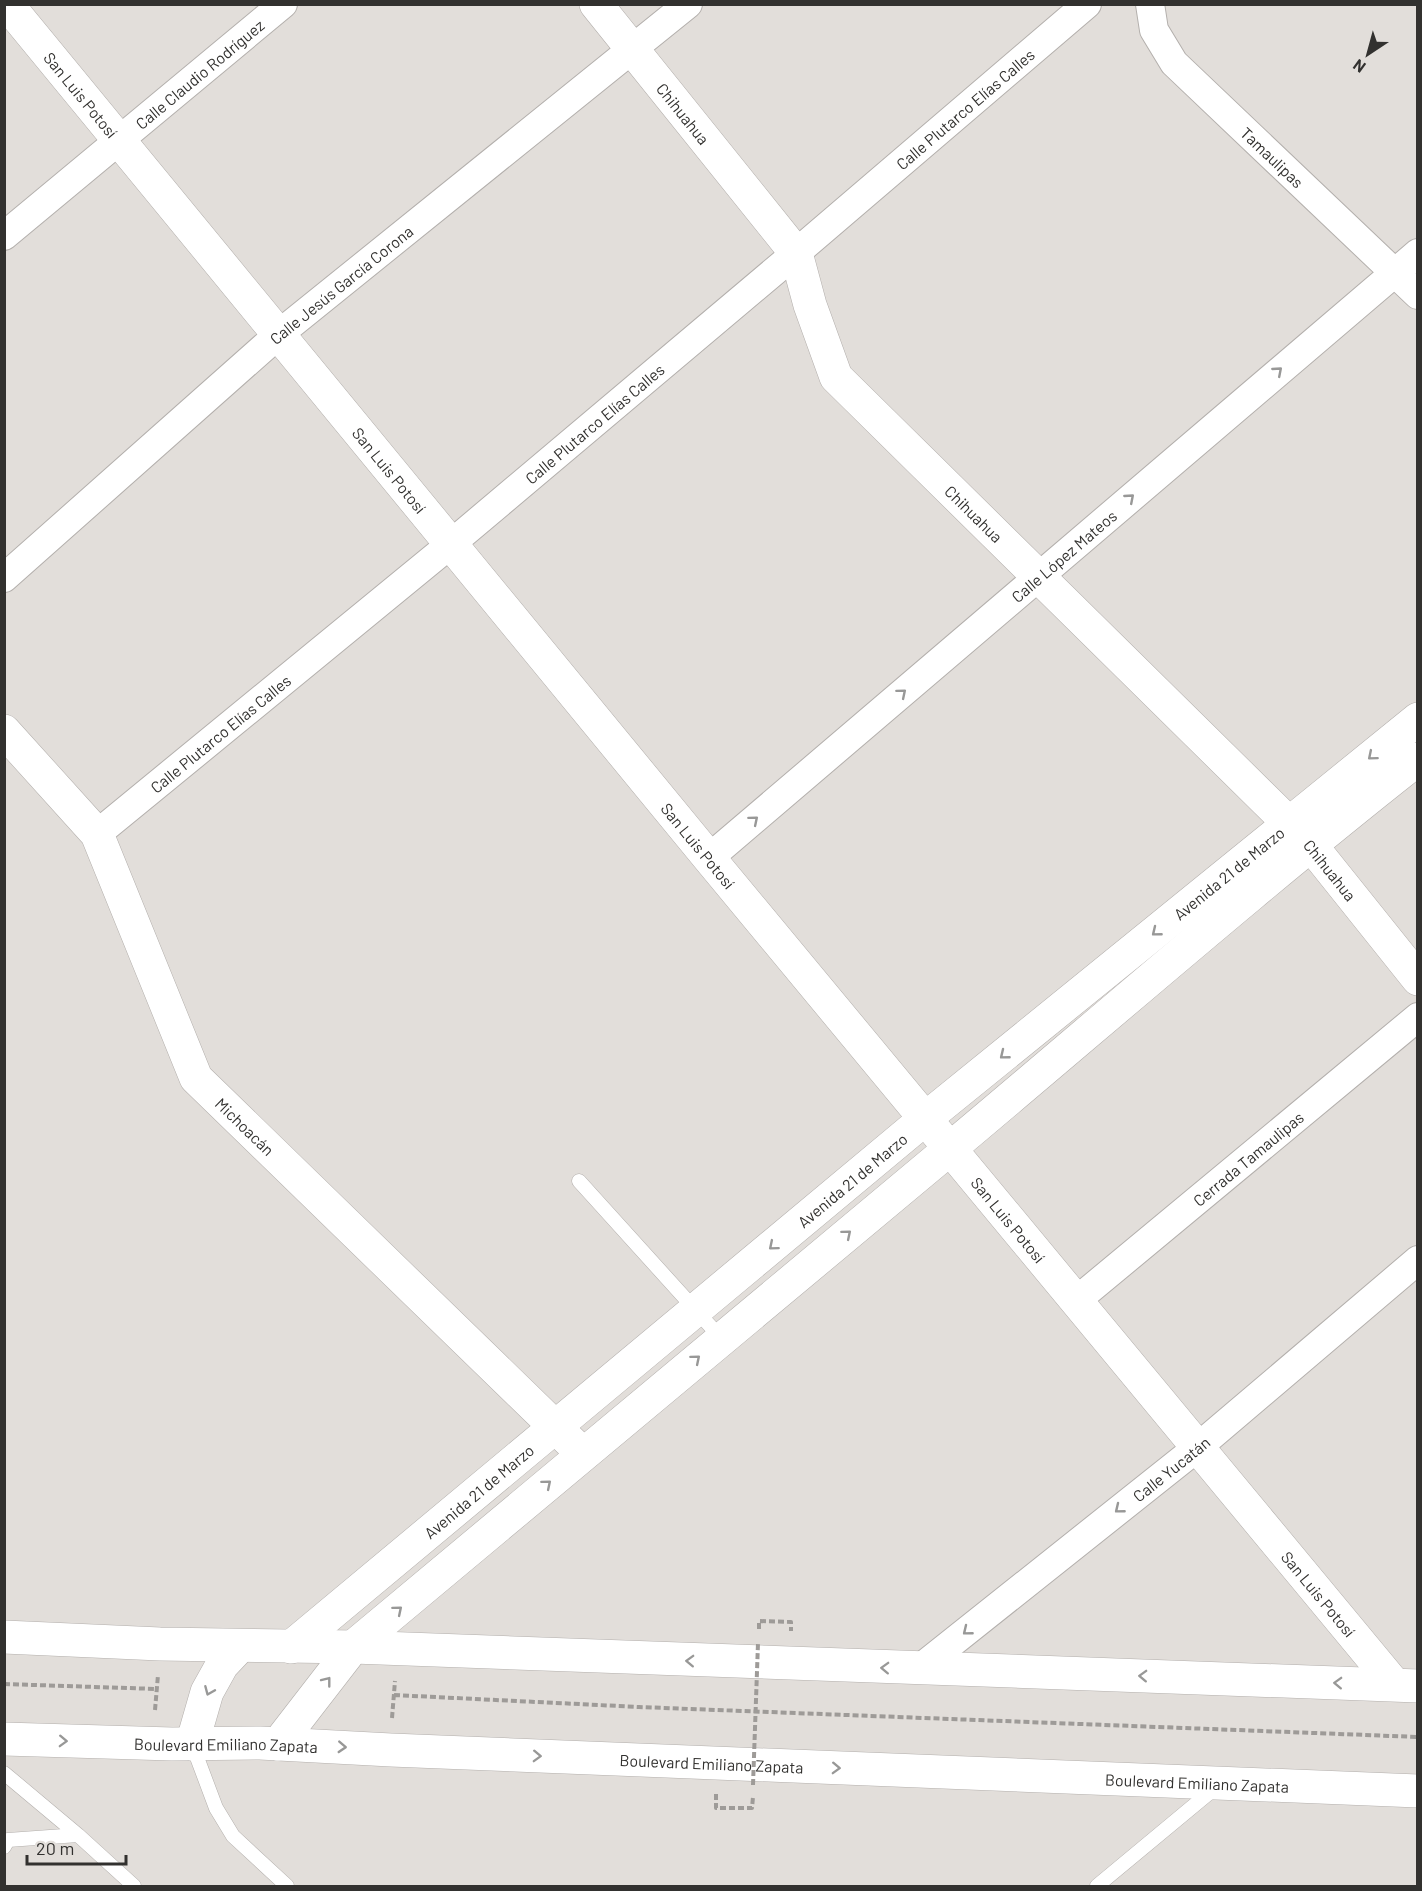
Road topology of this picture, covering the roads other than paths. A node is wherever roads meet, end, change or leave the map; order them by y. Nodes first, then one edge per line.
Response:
1 (7, 4) edge
2 (283, 4) edge
3 (596, 4) edge
4 (688, 4) edge
5 (1087, 4) edge
6 (1150, 4) edge
7 (634, 50) junction
8 (120, 141) junction
9 (4, 236) edge
10 (796, 253) junction
11 (1418, 253) edge
12 (1394, 272) junction
13 (1418, 295) edge
14 (279, 334) junction
15 (452, 543) junction
16 (1040, 576) junction
17 (4, 578) edge
18 (1418, 719) edge
19 (4, 731) edge
20 (1418, 759) edge
21 (97, 834) junction
22 (1300, 834) junction
23 (709, 858) junction
24 (1418, 979) edge
25 (1418, 1017) edge
26 (926, 1118) junction
27 (951, 1148) junction
28 (579, 1180) dead end
29 (1418, 1260) edge
30 (1077, 1300) junction
31 (695, 1311) junction
32 (721, 1338) junction
33 (556, 1427) junction
34 (1198, 1447) junction
35 (582, 1454) junction
36 (4, 1637) edge
37 (240, 1646) junction
38 (291, 1647) junction
39 (353, 1647) junction
40 (918, 1669) junction
41 (1406, 1685) edge
42 (4, 1739) edge
43 (192, 1744) junction
44 (278, 1744) junction
45 (4, 1773) edge
46 (1220, 1784) junction
47 (1418, 1791) edge
48 (78, 1835) junction
49 (4, 1847) edge
50 (134, 1887) edge
51 (287, 1887) edge
52 (1097, 1887) edge

1 - 8 main road, San Luis Potosí
2 - 8 street, Calle Claudio Rodríguez
3 - 7 main road, Chihuahua
4 - 7 street, Calle Jesús García Corona
5 - 10 street, Calle Plutarco Elías Calles
6 - 12 street, Tamaulipas
7 - 10 main road, Chihuahua
7 - 14 street, Calle Jesús García Corona
8 - 9 street, Calle Claudio Rodríguez
8 - 14 main road, San Luis Potosí
10 - 15 street, Calle Plutarco Elías Calles
10 - 16 main road, Chihuahua
11 - 12 street, Calle López Mateos
12 - 13 street, Tamaulipas
16 -> 12 street, Calle López Mateos
14 - 15 main road, San Luis Potosí
14 - 17 street, Calle Jesús García Corona
15 - 21 street, Calle Plutarco Elías Calles
15 - 23 main road, San Luis Potosí
16 - 22 main road, Chihuahua
23 -> 16 street, Calle López Mateos
18 -> 22 main road, Avenida 21 de Marzo
19 - 21 main road, Michoacán
20 - 22 main road, Avenida 21 de Marzo
21 - 33 main road, Michoacán
22 - 24 main road, Chihuahua
22 -> 26 main road, Avenida 21 de Marzo
22 - 27 main road, Avenida 21 de Marzo
23 - 26 main road, San Luis Potosí
25 - 30 street, Cerrada Tamaulipas
26 - 27 main road, San Luis Potosí
26 -> 31 main road, Avenida 21 de Marzo
27 - 30 main road, San Luis Potosí
32 -> 27 main road, Avenida 21 de Marzo
28 - 31 lane
29 - 34 street, Calle Yucatán
30 - 34 main road, San Luis Potosí
31 - 32 lane
31 - 33 main road, Avenida 21 de Marzo
35 -> 32 main road, Avenida 21 de Marzo
33 - 35 main road, Michoacán
33 - 38 main road, Avenida 21 de Marzo
34 -> 40 street, Calle Yucatán
34 - 41 main road, San Luis Potosí
39 -> 35 main road, Avenida 21 de Marzo
36 - 37 main road
37 - 38 main road
37 -> 43 main road
38 - 39 main road
40 -> 39 main road
44 -> 39 main road, Avenida 21 de Marzo
41 -> 40 main road
42 -> 43 main road, Boulevard Emiliano Zapata
43 - 44 main road, Boulevard Emiliano Zapata
43 - 51 lane
44 -> 46 main road, Boulevard Emiliano Zapata
45 - 48 lane
46 - 47 main road, Boulevard Emiliano Zapata
46 - 52 lane
48 - 49 lane
48 - 50 lane

